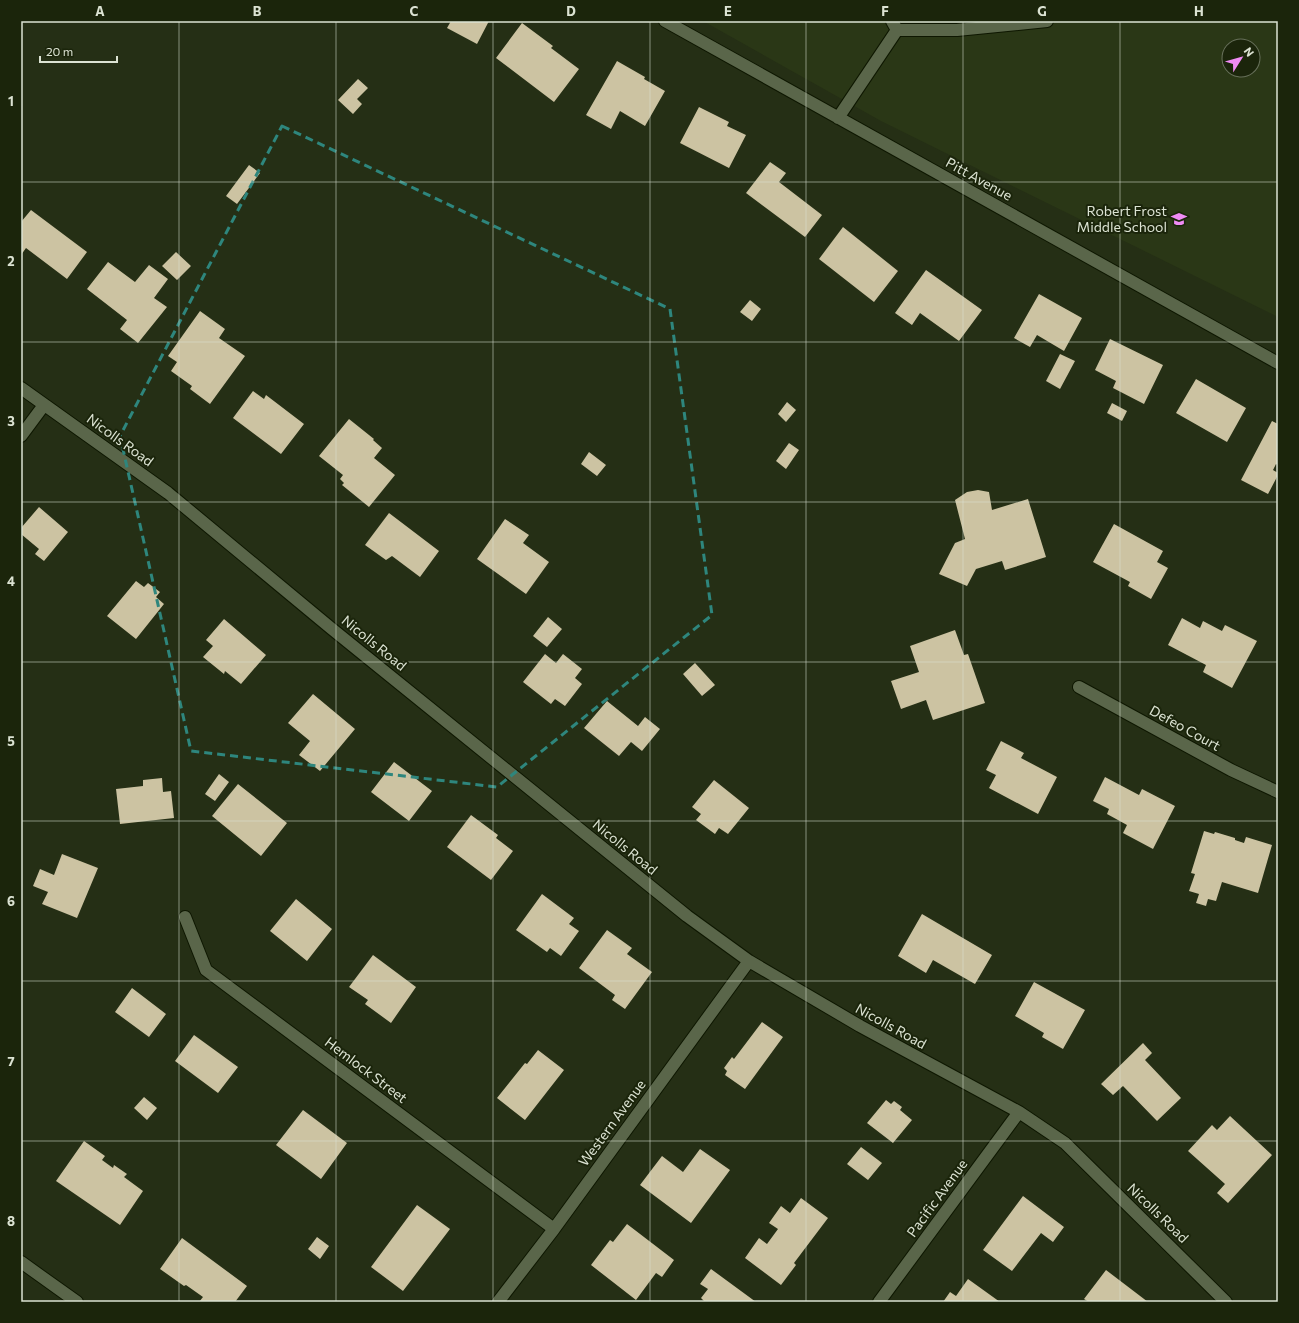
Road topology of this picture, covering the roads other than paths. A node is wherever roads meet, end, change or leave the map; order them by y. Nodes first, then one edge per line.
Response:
1 (665, 21) edge
2 (1047, 21) edge
3 (894, 25) edge
4 (838, 118) junction
5 (1278, 364) edge
6 (21, 388) edge
7 (44, 405) junction
8 (21, 436) edge
9 (1080, 687) dead end
10 (1278, 792) edge
11 (185, 917) dead end
12 (749, 961) junction
13 (1018, 1112) junction
14 (554, 1229) junction
15 (21, 1262) edge
16 (77, 1302) edge
17 (498, 1302) edge
18 (879, 1302) edge
19 (1226, 1302) edge

1 - 4 street, Pitt Avenue
2 - 3 street
3 - 4 street
4 - 5 street, Pitt Avenue
6 - 7 street, Nicolls Road
7 - 8 street
7 - 12 street, Nicolls Road
9 - 10 street, Defeo Court
11 - 14 street, Hemlock Street
12 - 13 street, Nicolls Road
12 - 14 street, Western Avenue
13 - 18 street, Pacific Avenue
13 - 19 street, Nicolls Road
14 - 17 street, Western Avenue
15 - 16 street

